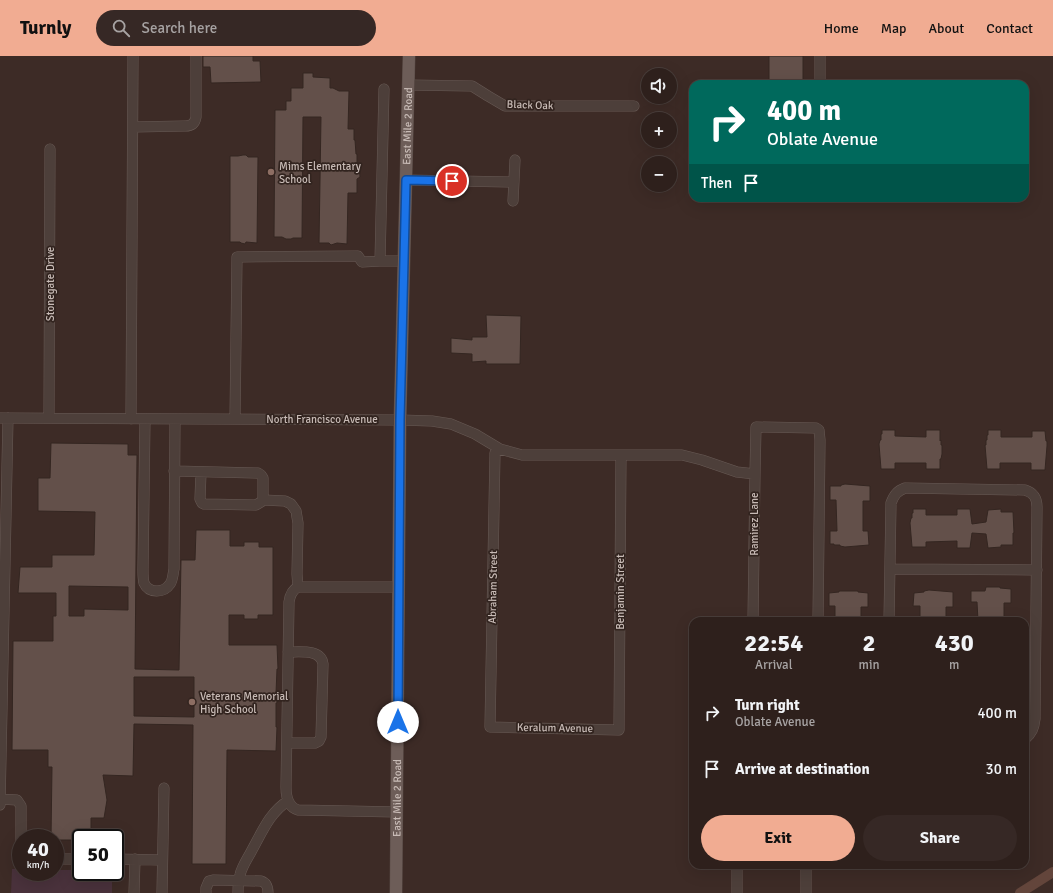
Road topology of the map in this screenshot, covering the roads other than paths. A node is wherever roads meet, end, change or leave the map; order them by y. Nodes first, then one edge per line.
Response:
1 (133, 56) edge
2 (196, 56) edge
3 (408, 56) edge
4 (820, 56) edge
5 (820, 80) edge
6 (408, 85) junction
7 (384, 90) dead end
8 (634, 106) dead end
9 (133, 127) junction
10 (50, 149) dead end
11 (515, 160) dead end
12 (406, 180) junction
13 (514, 182) junction
14 (513, 201) dead end
15 (404, 261) junction
16 (380, 262) junction
17 (4, 418) edge
18 (50, 418) junction
19 (131, 419) junction
20 (145, 419) junction
21 (175, 419) junction
22 (235, 419) junction
23 (400, 420) junction
24 (500, 449) junction
25 (621, 454) junction
26 (174, 471) junction
27 (201, 472) junction
28 (755, 474) junction
29 (263, 500) junction
30 (890, 569) junction
31 (1037, 570) junction
32 (298, 587) junction
33 (399, 587) junction
34 (753, 617) edge
35 (818, 617) edge
36 (889, 617) edge
37 (288, 652) junction
38 (490, 727) joint
39 (619, 730) joint
40 (1029, 736) edge
41 (287, 743) junction
42 (164, 788) dead end
43 (0, 799) edge
44 (288, 801) junction
45 (0, 805) edge
46 (397, 812) junction
47 (22, 829) edge
48 (124, 859) edge
49 (135, 859) junction
50 (162, 860) junction
51 (737, 869) edge
52 (806, 869) edge
53 (238, 880) junction
54 (134, 893) edge
55 (162, 893) edge
56 (206, 893) edge
57 (238, 893) edge
58 (268, 893) edge
59 (396, 893) edge
60 (737, 893) edge
61 (806, 893) edge

1 - 9 street
2 - 9 street
3 - 6 main road, East Mile 2 Road
4 - 5 street
6 - 8 street, Black Oak
6 - 12 main road, East Mile 2 Road
7 - 16 street
9 - 19 street
10 - 18 street, Stonegate Drive
11 - 13 street
12 - 13 street
12 - 15 main road, East Mile 2 Road
13 - 14 street
15 - 16 street
15 - 23 main road, East Mile 2 Road
16 - 22 street
17 - 18 street, North Francisco Avenue
17 - 43 street
18 - 19 street, North Francisco Avenue
19 - 20 street, North Francisco Avenue
20 - 21 street, North Francisco Avenue
20 - 26 street
21 - 22 street, North Francisco Avenue
21 - 26 street
22 - 23 street, North Francisco Avenue
23 - 24 street, North Francisco Avenue
23 - 33 main road, East Mile 2 Road
24 - 25 street, North Francisco Avenue
24 - 38 street, Abraham Street
25 - 28 street, North Francisco Avenue
25 - 39 street, Benjamin Street
26 - 27 street
27 - 29 street
27 - 29 street
28 - 34 street, Ramirez Lane
28 - 35 street, Ramirez Lane
29 - 32 street
30 - 31 street
30 - 31 street
30 - 36 street
31 - 40 street
32 - 33 street
32 - 37 street
33 - 46 main road, East Mile 2 Road
37 - 41 street
37 - 41 street
38 - 39 street, Keralum Avenue
41 - 44 street
42 - 50 street
43 - 45 street
43 - 47 street
44 - 46 street
44 - 53 street
46 - 59 main road, East Mile 2 Road
48 - 49 street
49 - 50 street
49 - 54 street
50 - 55 street
51 - 60 street
52 - 61 street
53 - 56 street
53 - 57 street
53 - 58 street

